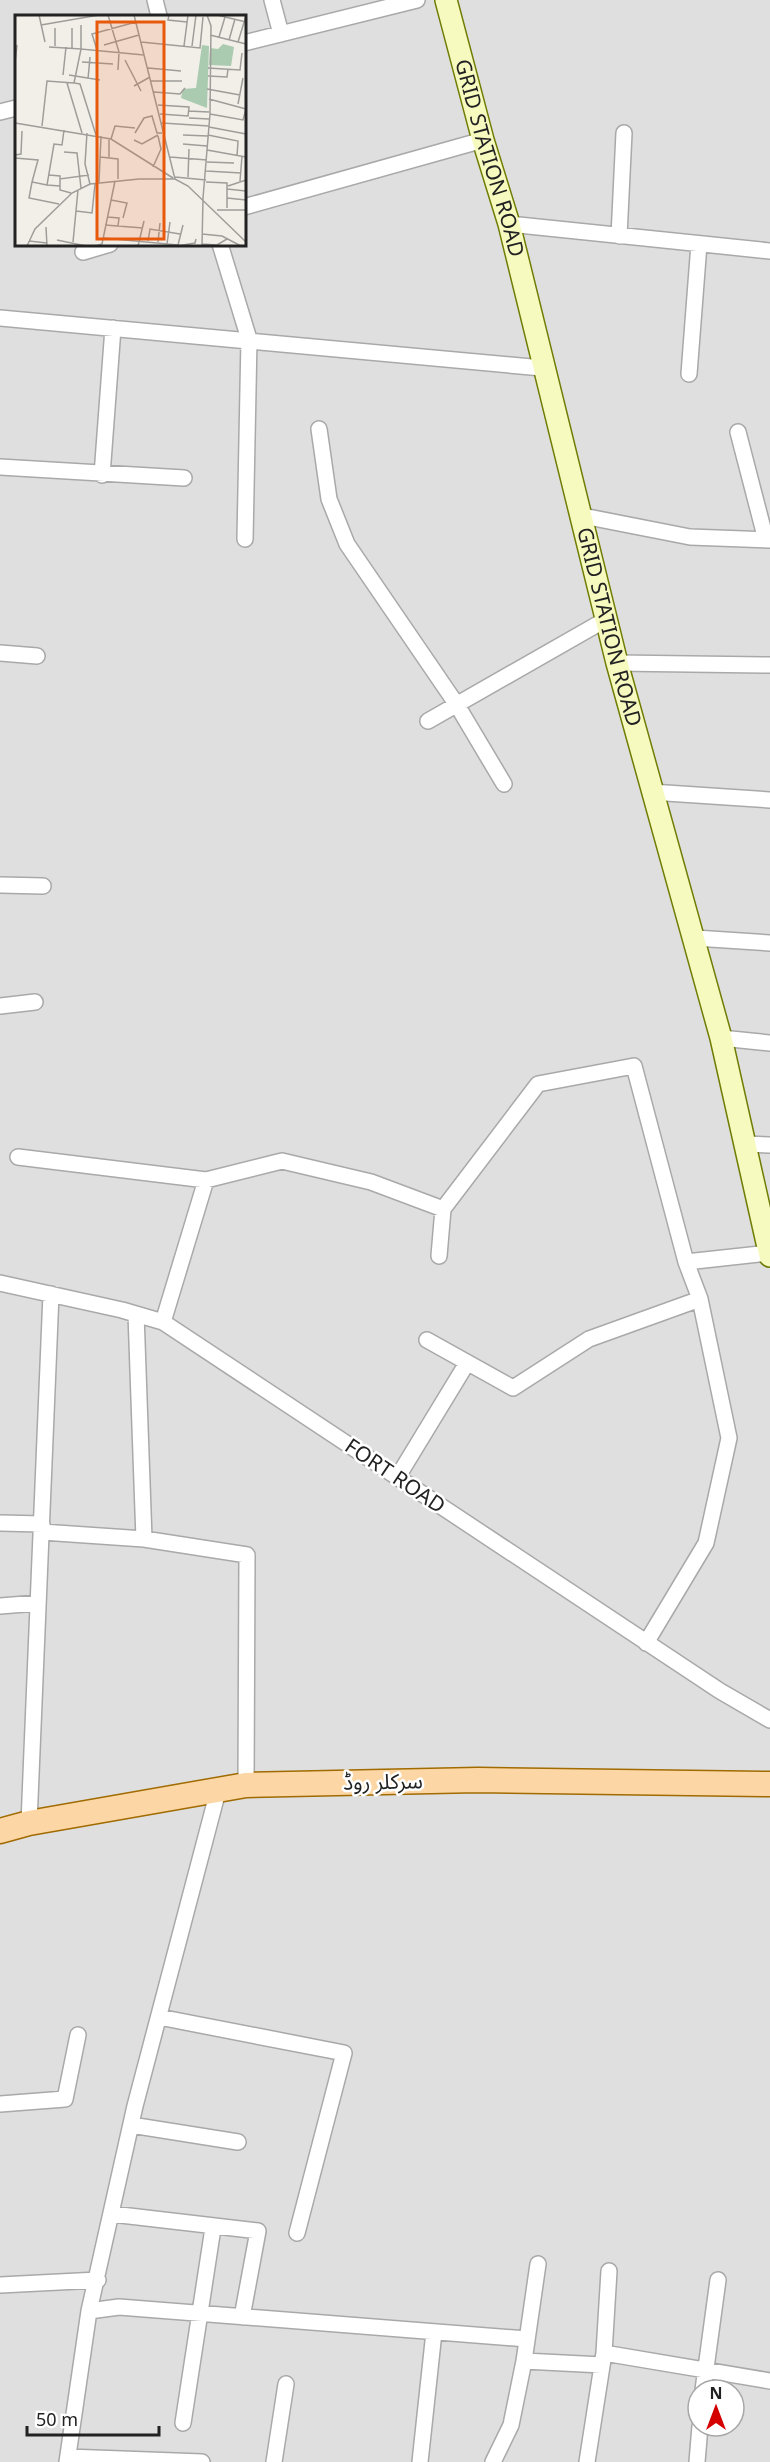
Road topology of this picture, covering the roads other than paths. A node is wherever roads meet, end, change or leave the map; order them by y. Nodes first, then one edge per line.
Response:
1 (155, 0) edge
2 (272, 0) edge
3 (417, 0) edge
4 (446, 0) edge
5 (159, 15) edge
6 (281, 34) junction
7 (246, 43) edge
8 (15, 108) edge
9 (0, 112) edge
10 (624, 134) dead end
11 (483, 140) junction
12 (246, 206) edge
13 (509, 224) junction
14 (619, 236) junction
15 (699, 244) junction
16 (103, 246) edge
17 (221, 246) edge
18 (770, 251) edge
19 (83, 252) dead end
20 (0, 316) edge
21 (113, 328) junction
22 (249, 339) junction
23 (542, 368) junction
24 (689, 374) dead end
25 (319, 429) dead end
26 (738, 432) dead end
27 (0, 467) edge
28 (102, 475) junction
29 (184, 478) dead end
30 (583, 516) junction
31 (245, 539) dead end
32 (768, 540) edge
33 (605, 620) junction
34 (0, 653) edge
35 (37, 656) dead end
36 (617, 663) junction
37 (770, 665) edge
38 (457, 705) junction
39 (428, 721) dead end
40 (504, 784) dead end
41 (651, 792) junction
42 (770, 801) edge
43 (0, 885) edge
44 (43, 886) dead end
45 (695, 938) junction
46 (770, 943) edge
47 (35, 1002) dead end
48 (0, 1006) edge
49 (721, 1038) junction
50 (770, 1043) edge
51 (747, 1144) junction
52 (770, 1146) edge
53 (18, 1157) dead end
54 (206, 1179) junction
55 (443, 1209) junction
56 (770, 1255) edge
57 (438, 1256) dead end
58 (686, 1262) junction
59 (0, 1283) edge
60 (51, 1294) junction
61 (700, 1299) junction
62 (136, 1314) junction
63 (163, 1322) junction
64 (427, 1340) dead end
65 (467, 1362) junction
66 (397, 1478) junction
67 (0, 1523) edge
68 (42, 1528) junction
69 (144, 1539) junction
70 (38, 1603) junction
71 (0, 1606) edge
72 (646, 1643) junction
73 (770, 1720) edge
74 (770, 1784) edge
75 (246, 1785) junction
76 (219, 1791) junction
77 (29, 1823) junction
78 (0, 1832) edge
79 (159, 2018) junction
80 (78, 2035) dead end
81 (0, 2104) edge
82 (131, 2125) junction
83 (238, 2142) dead end
84 (112, 2214) junction
85 (213, 2228) junction
86 (297, 2233) dead end
87 (538, 2264) dead end
88 (609, 2271) dead end
89 (98, 2280) junction
90 (718, 2280) dead end
91 (0, 2285) edge
92 (89, 2311) junction
93 (200, 2314) junction
94 (242, 2317) junction
95 (434, 2332) junction
96 (527, 2339) junction
97 (603, 2359) junction
98 (524, 2361) junction
99 (705, 2370) junction
100 (704, 2378) edge
101 (770, 2381) edge
102 (286, 2384) dead end
103 (183, 2423) dead end
104 (699, 2438) edge
105 (68, 2459) edge
106 (202, 2462) edge
107 (274, 2462) edge
108 (420, 2462) edge
109 (493, 2462) edge
110 (586, 2462) edge
111 (697, 2462) edge

1 - 5 street
2 - 6 street
3 - 6 street
4 - 11 main road, GRID STATION ROAD
6 - 7 street
8 - 9 street
10 - 14 street
11 - 12 street
11 - 13 main road, GRID STATION ROAD
13 - 14 street
13 - 23 main road, GRID STATION ROAD
14 - 15 street
15 - 18 street
15 - 24 street
16 - 19 street
17 - 22 street
20 - 21 street
21 - 22 street
21 - 28 street
22 - 23 street
22 - 31 street
23 - 30 main road, GRID STATION ROAD
25 - 38 street
26 - 32 street
27 - 28 street
28 - 29 street
30 - 32 street
30 - 33 main road, GRID STATION ROAD
33 - 36 main road, GRID STATION ROAD
33 - 38 street
34 - 35 street
36 - 37 street
36 - 41 main road, GRID STATION ROAD
38 - 39 street
38 - 40 street
41 - 42 street
41 - 45 main road, GRID STATION ROAD
43 - 44 street
45 - 46 street
45 - 49 main road, GRID STATION ROAD
47 - 48 street
49 - 50 street
49 - 51 main road, GRID STATION ROAD
51 - 52 street
51 - 56 main road, GRID STATION ROAD
53 - 54 street
54 - 55 street
54 - 63 street
55 - 57 street
55 - 58 street
56 - 58 street
58 - 61 street
59 - 60 street, FORT ROAD
60 - 62 street, FORT ROAD
60 - 68 street
61 - 65 street
61 - 72 street
62 - 63 street, FORT ROAD
62 - 69 street
63 - 66 street, FORT ROAD
64 - 65 street
65 - 66 street
66 - 72 street, FORT ROAD
67 - 68 street
68 - 69 street
68 - 70 street
69 - 75 street
70 - 71 street
70 - 77 street
72 - 73 street, FORT ROAD
74 - 75 main road, سرکلر روڈ
75 - 76 main road, سرکلر روڈ
76 - 77 main road, سرکلر روڈ
76 - 79 street
77 - 78 main road, سرکلر روڈ
79 - 82 street
79 - 86 street
80 - 81 street
82 - 83 street
82 - 84 street
84 - 85 street
84 - 89 street
85 - 93 street
85 - 94 street
87 - 96 street
88 - 97 street
89 - 91 street
89 - 92 street
90 - 99 street
92 - 93 street
92 - 105 street
93 - 94 street
93 - 103 street
94 - 95 street
95 - 96 street
95 - 108 street
96 - 98 street
97 - 98 street
97 - 99 street
97 - 110 street
98 - 109 street
99 - 100 street
99 - 101 street
102 - 107 street
104 - 111 street
105 - 106 street

